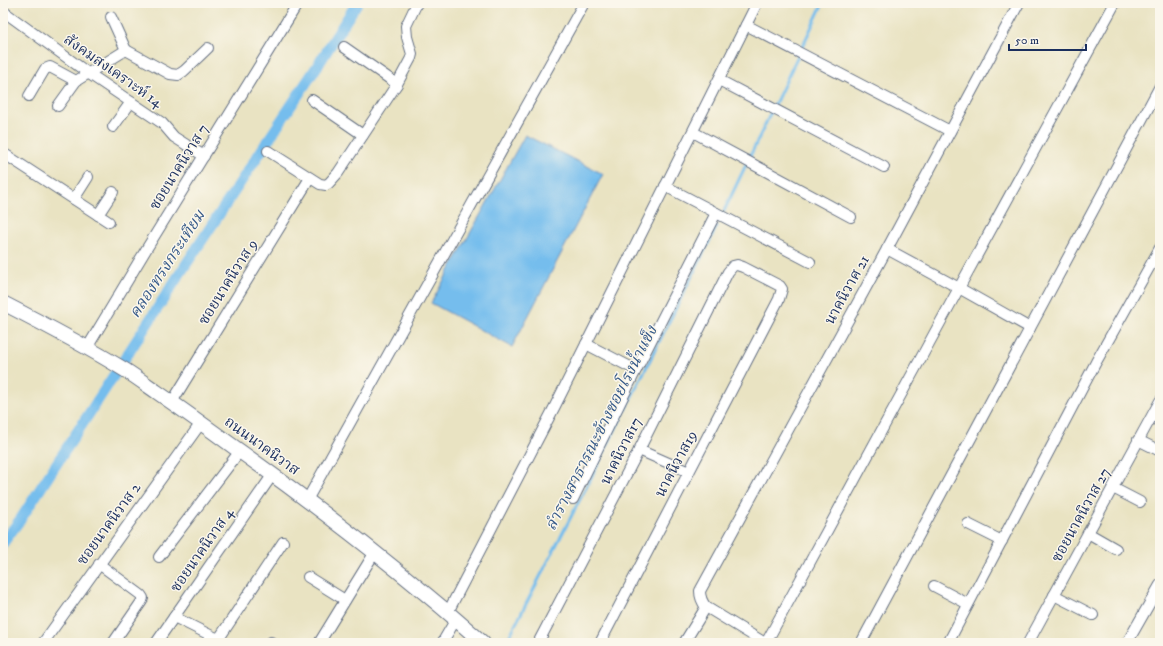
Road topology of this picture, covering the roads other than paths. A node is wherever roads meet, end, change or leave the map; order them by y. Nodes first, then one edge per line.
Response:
1 (298, 3) edge
2 (417, 3) edge
3 (584, 3) edge
4 (757, 3) edge
5 (1019, 3) edge
6 (1115, 3) edge
7 (3, 12) edge
8 (110, 17) dead end
9 (746, 25) junction
10 (344, 47) dead end
11 (208, 48) dead end
12 (126, 50) junction
13 (88, 72) junction
14 (76, 80) junction
15 (719, 80) junction
16 (397, 84) junction
17 (1160, 86) edge
18 (28, 96) dead end
19 (312, 100) dead end
20 (131, 102) junction
21 (58, 106) dead end
22 (113, 127) dead end
23 (950, 131) junction
24 (693, 132) junction
25 (363, 135) junction
26 (268, 150) dead end
27 (3, 153) edge
28 (204, 156) junction
29 (884, 167) dead end
30 (88, 177) dead end
31 (310, 178) junction
32 (665, 186) junction
33 (113, 192) dead end
34 (74, 199) junction
35 (716, 213) junction
36 (98, 215) junction
37 (851, 217) dead end
38 (109, 222) dead end
39 (1160, 248) edge
40 (887, 249) junction
41 (810, 262) dead end
42 (728, 272) joint
43 (958, 288) junction
44 (3, 303) edge
45 (1030, 328) junction
46 (586, 344) junction
47 (86, 348) junction
48 (636, 370) junction
49 (1160, 401) edge
50 (172, 402) junction
51 (201, 423) junction
52 (1138, 440) junction
53 (639, 450) junction
54 (240, 451) junction
55 (1160, 451) edge
56 (689, 472) junction
57 (273, 474) junction
58 (1112, 488) junction
59 (573, 499) dead end
60 (307, 500) junction
61 (1140, 502) dead end
62 (968, 524) dead end
63 (1088, 533) junction
64 (283, 542) dead end
65 (1002, 542) junction
66 (1116, 549) dead end
67 (374, 552) junction
68 (159, 556) dead end
69 (99, 564) junction
70 (308, 577) dead end
71 (1160, 585) edge
72 (934, 586) dead end
73 (1054, 595) junction
74 (346, 600) junction
75 (968, 604) junction
76 (706, 607) junction
77 (1093, 615) dead end
78 (452, 616) junction
79 (174, 618) junction
80 (43, 643) edge
81 (113, 643) edge
82 (156, 643) edge
83 (319, 643) edge
84 (442, 643) edge
85 (484, 643) edge
86 (538, 643) edge
87 (600, 643) edge
88 (684, 643) edge
89 (765, 643) edge
90 (861, 643) edge
91 (948, 643) edge
92 (1028, 643) edge
93 (1127, 643) edge

1 - 28 street, ซอยนาคนิวาส 7
2 - 16 street
3 - 60 street
4 - 9 street
5 - 23 street, นาคนิวาศ 21
6 - 43 street
7 - 13 street, สังคมสงเคราะห์ 14
8 - 12 street
9 - 15 street
9 - 23 street
10 - 16 street
11 - 12 street
12 - 13 street
13 - 14 street
13 - 20 street, สังคมสงเคราะห์ 14
14 - 18 street
14 - 21 street
15 - 24 street
15 - 29 street
16 - 25 street
17 - 45 street
19 - 25 street
20 - 22 street
20 - 28 street, สังคมสงเคราะห์ 14
23 - 40 street, นาคนิวาศ 21
24 - 32 street
24 - 37 street
25 - 31 street
26 - 31 street
27 - 34 street
28 - 47 street, ซอยนาคนิวาส 7
30 - 34 street
31 - 50 street, ซอยนาคนิวาส 9
32 - 35 street
32 - 46 street
33 - 36 street
34 - 36 street
35 - 41 street
35 - 48 street
36 - 38 street
39 - 65 street
40 - 43 street
40 - 76 street, นาคนิวาศ 21
42 - 53 street, นาคนิวาส17
42 - 56 street, นาคนิวาส19
43 - 45 street
43 - 89 street
44 - 47 main road, ถนนนาคนิวาส
45 - 90 street
46 - 48 street
46 - 78 street
47 - 50 main road, ถนนนาคนิวาส
48 - 59 street
49 - 52 street, ซอยนาคนิวาส 27
50 - 51 main road, ถนนนาคนิวาส
51 - 54 main road, ถนนนาคนิวาส
51 - 69 street, ซอยนาคนิวาส 2
52 - 55 street
52 - 58 street, ซอยนาคนิวาส 27
53 - 56 street
53 - 86 street, นาคนิวาส17
54 - 57 main road, ถนนนาคนิวาส
54 - 68 street
56 - 87 street, นาคนิวาส19
57 - 60 main road, ถนนนาคนิวาส
57 - 79 street, ซอยนาคนิวาส 4
58 - 61 street
58 - 63 street, ซอยนาคนิวาส 27
60 - 67 main road, ถนนนาคนิวาส
62 - 65 street
63 - 66 street
63 - 73 street, ซอยนาคนิวาส 27
64 - 79 street
65 - 75 street
67 - 74 street
67 - 78 main road, ถนนนาคนิวาส
69 - 80 street, ซอยนาคนิวาส 2
69 - 81 street
70 - 74 street
71 - 93 street
72 - 75 street
73 - 77 street
73 - 92 street, ซอยนาคนิวาส 27
74 - 83 street
75 - 91 street
76 - 88 street
76 - 89 street
78 - 84 street
78 - 85 main road, ถนนนาคนิวาส
79 - 82 street, ซอยนาคนิวาส 4

